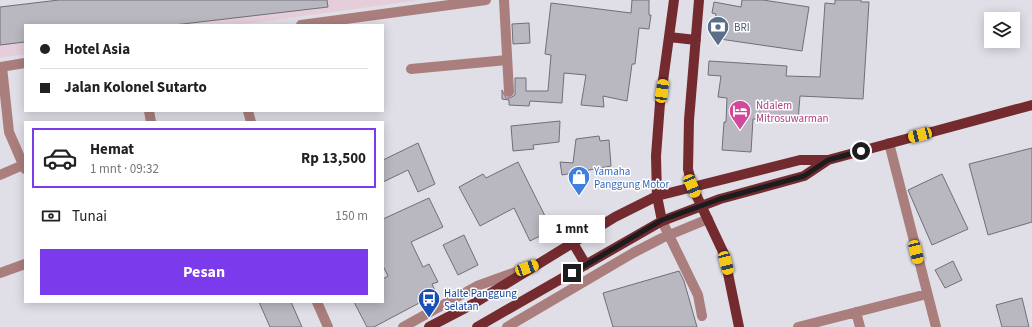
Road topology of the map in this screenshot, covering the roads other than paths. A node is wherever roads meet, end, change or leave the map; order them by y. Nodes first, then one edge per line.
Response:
1 (486, 0) edge
2 (504, 0) edge
3 (674, 0) edge
4 (699, 0) edge
5 (308, 24) edge
6 (669, 37) junction
7 (696, 40) junction
8 (507, 60) junction
9 (24, 63) edge
10 (1, 67) edge
11 (411, 69) dead end
12 (509, 92) dead end
13 (1032, 105) edge
14 (889, 143) junction
15 (828, 160) junction
16 (24, 167) edge
17 (0, 174) edge
18 (692, 186) junction
19 (656, 196) junction
20 (701, 206) junction
21 (708, 219) junction
22 (662, 220) junction
23 (669, 235) junction
24 (574, 243) junction
25 (540, 263) junction
26 (24, 264) edge
27 (586, 265) junction
28 (0, 273) edge
29 (590, 279) junction
30 (927, 294) junction
31 (317, 303) edge
32 (856, 312) junction
33 (702, 316) dead end
34 (328, 327) edge
35 (403, 327) edge
36 (428, 327) edge
37 (477, 327) edge
38 (507, 327) edge
39 (739, 327) edge
40 (798, 327) edge
41 (860, 327) edge
42 (936, 327) edge

1 - 5 street
2 - 8 street
3 - 6 main road
4 - 7 main road
6 - 7 main road
6 - 19 main road
7 - 18 main road
8 - 11 street
8 - 12 street
9 - 10 street
10 - 16 street
13 - 14 main road
14 - 15 main road
14 - 30 street
15 - 18 main road
15 - 20 main road
16 - 17 street
18 - 19 main road
18 - 20 main road
19 - 22 main road
19 - 24 main road
20 - 21 main road
20 - 22 main road
21 - 23 street
21 - 39 main road
22 - 23 street
22 - 27 main road
23 - 29 street
23 - 33 street
24 - 25 main road
24 - 27 main road
25 - 35 street
25 - 36 main road
26 - 28 street
27 - 29 street
27 - 37 main road
29 - 38 street
30 - 32 street
30 - 42 street
31 - 34 street
32 - 40 street
32 - 41 street

